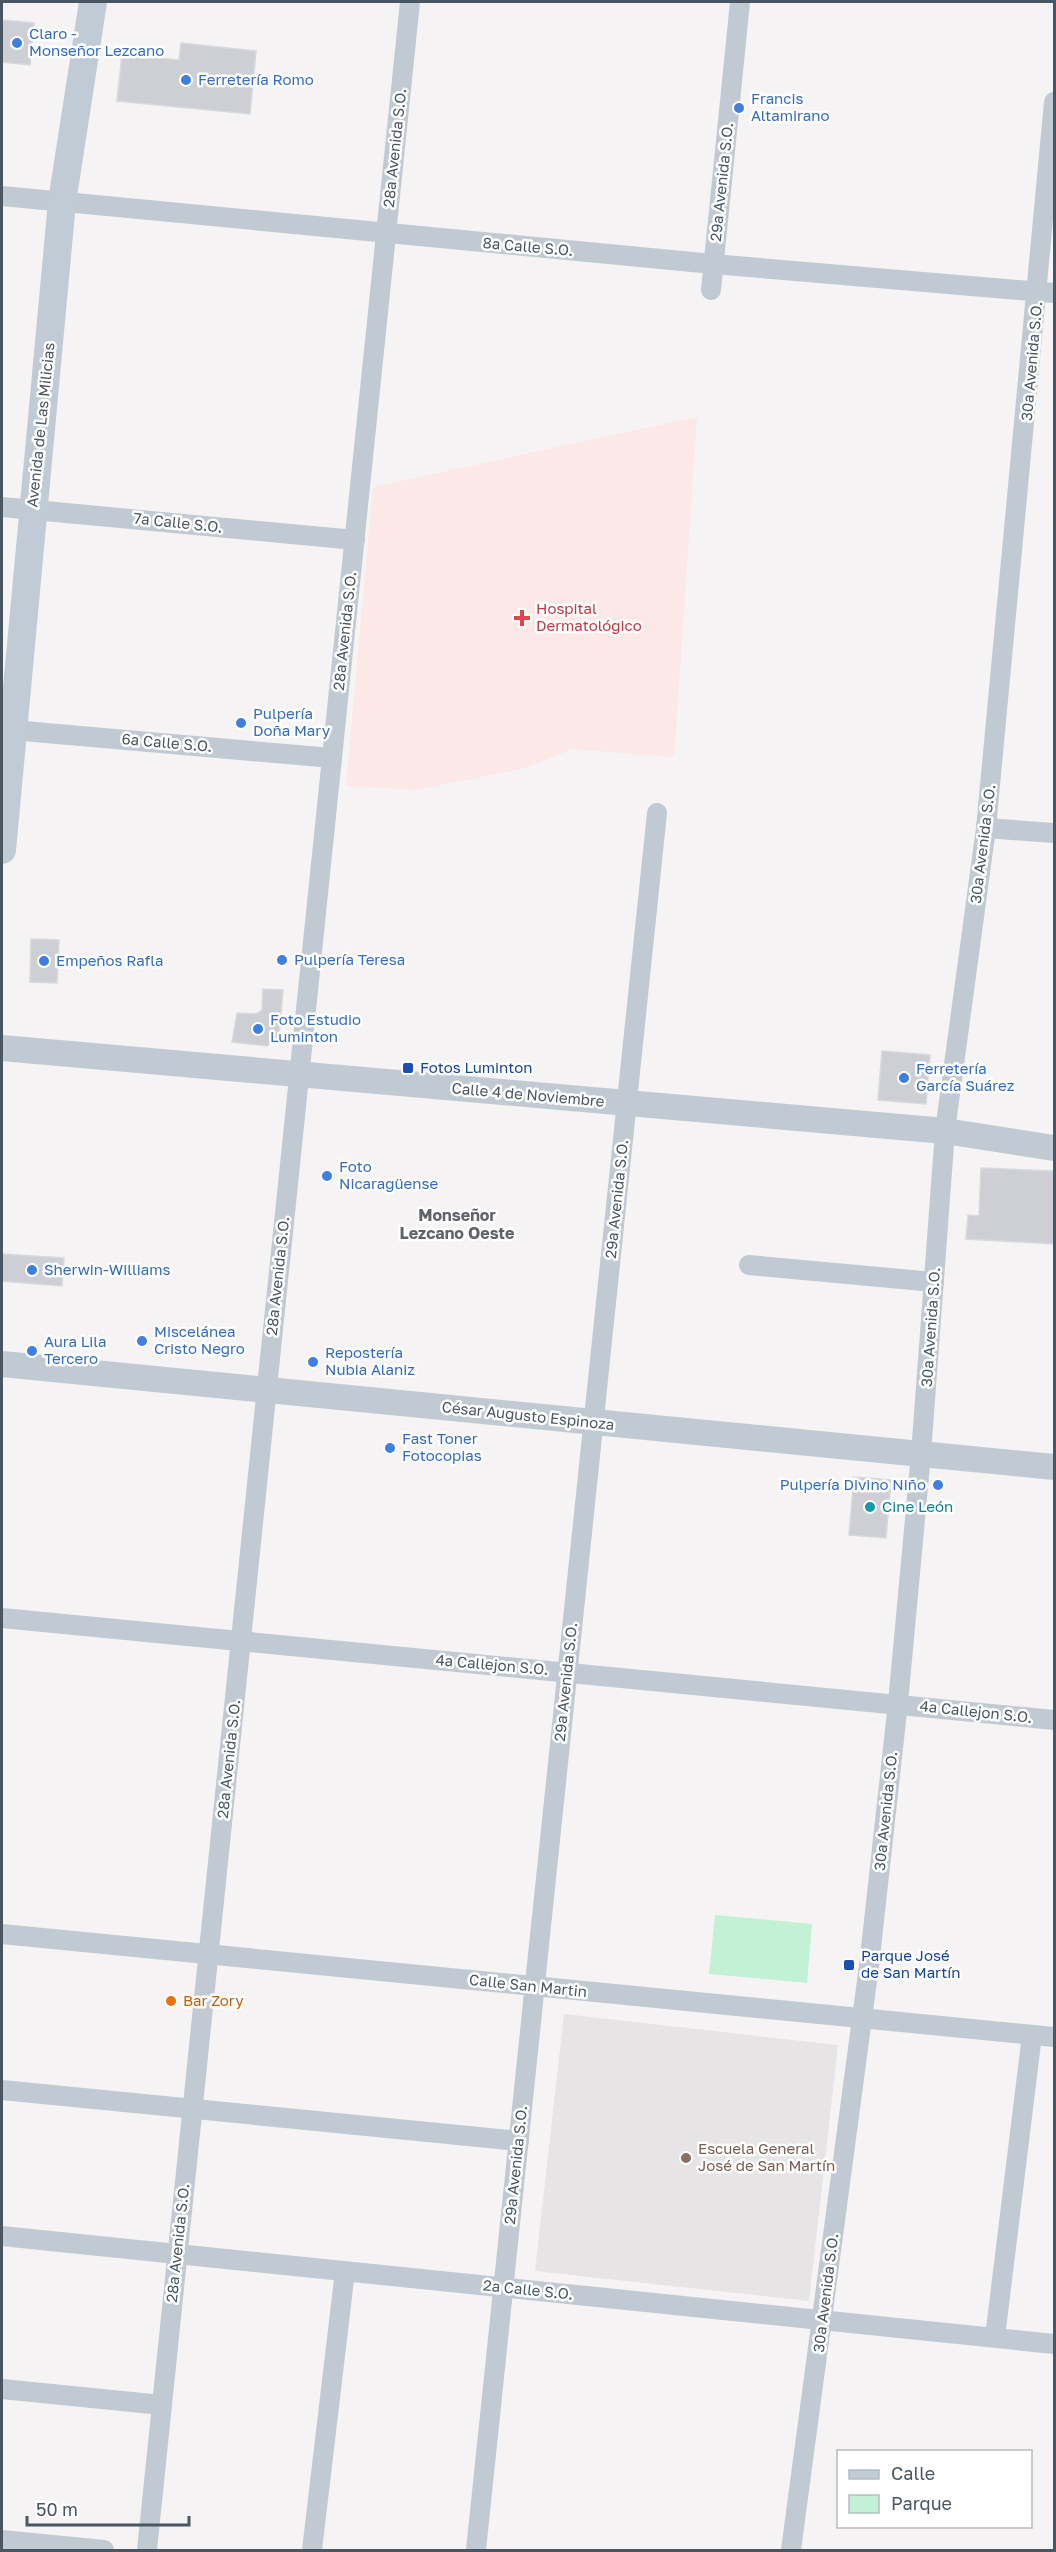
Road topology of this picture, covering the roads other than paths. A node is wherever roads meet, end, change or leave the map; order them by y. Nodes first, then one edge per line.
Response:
1 (93, 2) edge
2 (410, 2) edge
3 (740, 2) edge
4 (1054, 102) edge
5 (2, 196) edge
6 (62, 202) junction
7 (386, 233) junction
8 (713, 264) junction
9 (711, 290) dead end
10 (1046, 292) edge
11 (2, 507) edge
12 (32, 509) junction
13 (355, 540) junction
14 (7, 729) edge
15 (332, 758) junction
16 (657, 813) dead end
17 (986, 828) junction
18 (1054, 832) edge
19 (2, 850) edge
20 (2, 1048) edge
21 (299, 1074) junction
22 (627, 1103) junction
23 (945, 1131) junction
24 (1054, 1148) edge
25 (749, 1265) dead end
26 (934, 1282) junction
27 (2, 1364) edge
28 (267, 1390) junction
29 (594, 1422) junction
30 (921, 1454) junction
31 (1054, 1467) edge
32 (2, 1618) edge
33 (241, 1641) junction
34 (567, 1672) junction
35 (898, 1703) junction
36 (1054, 1720) edge
37 (2, 1934) edge
38 (209, 1954) junction
39 (535, 1986) junction
40 (861, 2019) junction
41 (1032, 2035) junction
42 (1054, 2037) edge
43 (2, 2090) edge
44 (192, 2108) junction
45 (519, 2141) junction
46 (2, 2236) edge
47 (177, 2254) junction
48 (345, 2271) junction
49 (504, 2287) junction
50 (823, 2320) junction
51 (995, 2337) junction
52 (1054, 2343) edge
53 (2, 2389) edge
54 (162, 2405) junction
55 (2, 2540) edge
56 (104, 2550) edge
57 (147, 2550) edge
58 (312, 2550) edge
59 (476, 2550) edge
60 (791, 2550) edge

1 - 6 main road, Avenida de Las Milicias
2 - 7 street, 28a Avenida S.O.
3 - 8 street, 29a Avenida S.O.
4 - 10 street, 30a Avenida S.O.
5 - 6 street, 8a Calle S.O.
6 - 7 street, 8a Calle S.O.
6 - 12 main road, Avenida de Las Milicias
7 - 8 street, 8a Calle S.O.
7 - 13 street, 28a Avenida S.O.
8 - 9 street, 29a Avenida S.O.
8 - 10 street, 8a Calle S.O.
10 - 17 street, 30a Avenida S.O.
11 - 12 street, 7a Calle S.O.
12 - 13 street, 7a Calle S.O.
12 - 14 main road, Avenida de Las Milicias
13 - 15 street, 28a Avenida S.O.
14 - 15 street, 6a Calle S.O.
14 - 19 main road, Avenida de Las Milicias
15 - 21 street, 28a Avenida S.O.
16 - 22 street, 29a Avenida S.O.
17 - 18 street
17 - 23 street, 30a Avenida S.O.
20 - 21 street, Calle 4 de Noviembre
21 - 22 street, Calle 4 de Noviembre
21 - 28 street, 28a Avenida S.O.
22 - 23 street, Calle 4 de Noviembre
22 - 29 street, 29a Avenida S.O.
23 - 24 street, Calle 4 de Noviembre
23 - 26 street, 30a Avenida S.O.
25 - 26 street
26 - 30 street, 30a Avenida S.O.
27 - 28 street, César Augusto Espinoza
28 - 29 street, César Augusto Espinoza
28 - 33 street, 28a Avenida S.O.
29 - 30 street, César Augusto Espinoza
29 - 34 street, 29a Avenida S.O.
30 - 31 street, César Augusto Espinoza
30 - 35 street, 30a Avenida S.O.
32 - 33 street, 4a Callejon S.O.
33 - 34 street, 4a Callejon S.O.
33 - 38 street, 28a Avenida S.O.
34 - 35 street, 4a Callejon S.O.
34 - 39 street, 29a Avenida S.O.
35 - 36 street, 4a Callejon S.O.
35 - 40 street, 30a Avenida S.O.
37 - 38 street, Calle San Martin
38 - 39 street, Calle San Martin
38 - 44 street, 28a Avenida S.O.
39 - 40 street, Calle San Martin
39 - 45 street, 29a Avenida S.O.
40 - 41 street, Calle San Martin
40 - 50 street, 30a Avenida S.O.
41 - 42 street, Calle San Martin
41 - 51 street
43 - 44 street
44 - 45 street
44 - 47 street, 28a Avenida S.O.
45 - 49 street, 29a Avenida S.O.
46 - 47 street, 2a Calle S.O.
47 - 48 street, 2a Calle S.O.
47 - 54 street, 28a Avenida S.O.
48 - 49 street, 2a Calle S.O.
48 - 58 street
49 - 50 street, 2a Calle S.O.
49 - 59 street, 29a Avenida S.O.
50 - 51 street, 2a Calle S.O.
50 - 60 street, 30a Avenida S.O.
51 - 52 street, 2a Calle S.O.
53 - 54 street
54 - 57 street, 28a Avenida S.O.
55 - 56 street

